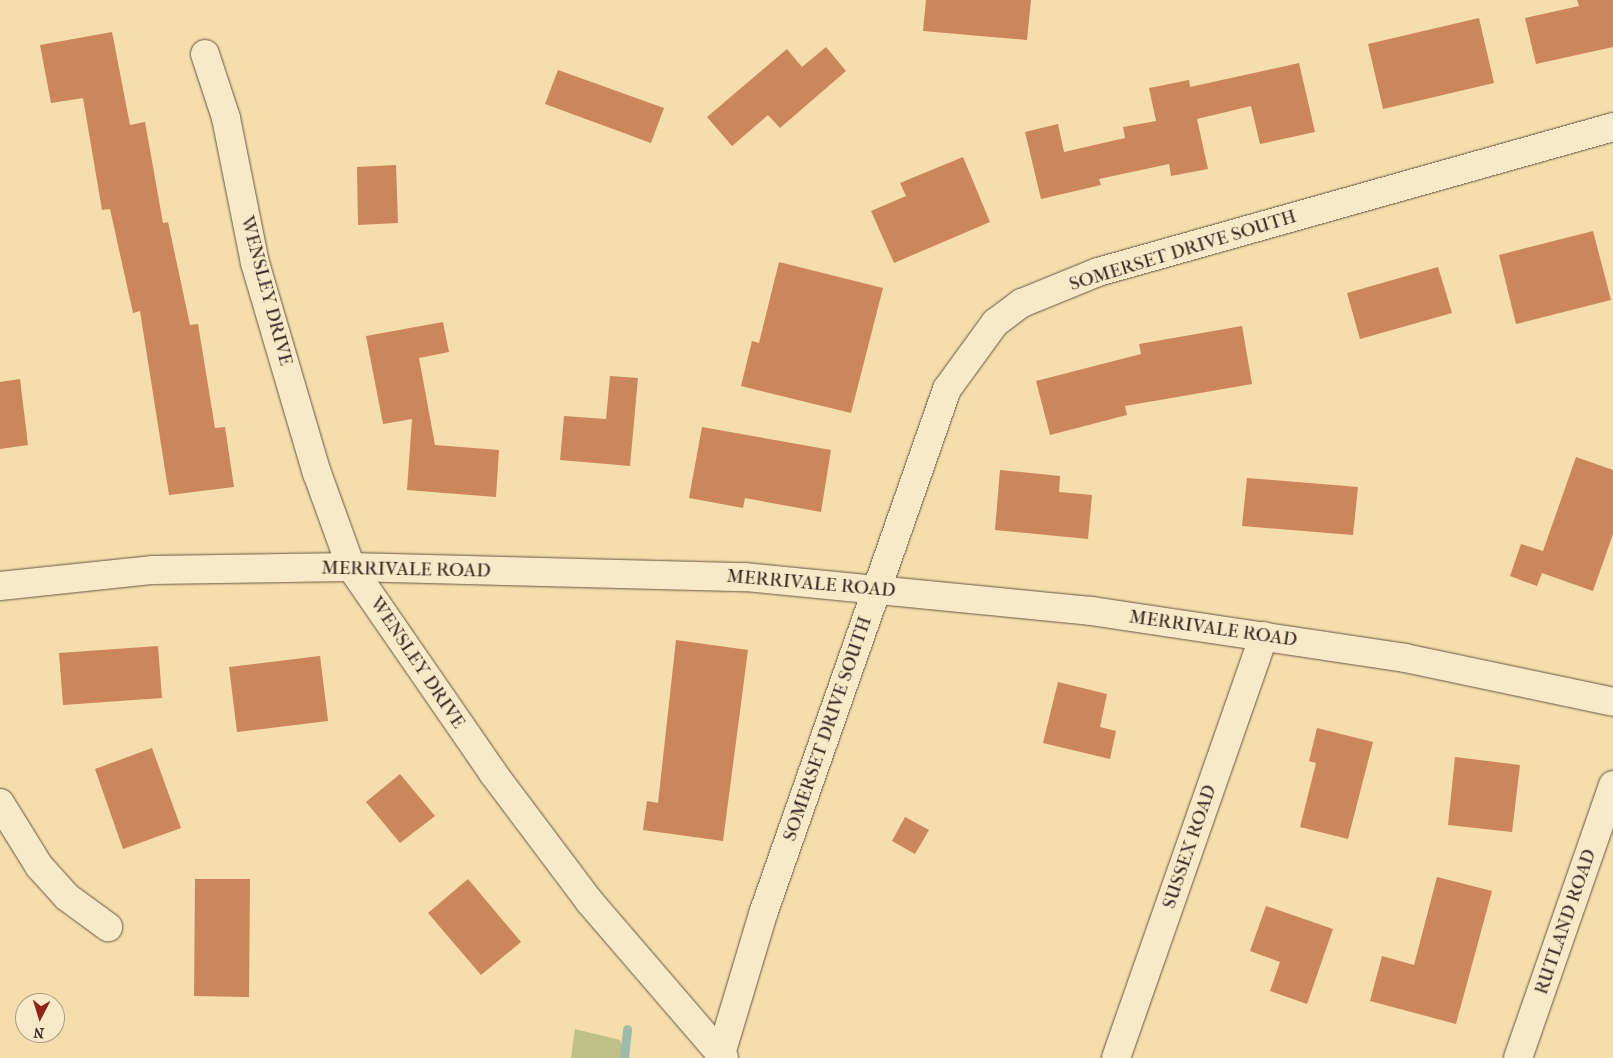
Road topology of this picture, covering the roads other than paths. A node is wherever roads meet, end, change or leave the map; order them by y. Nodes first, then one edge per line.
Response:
1 (205, 54) dead end
2 (1613, 127) edge
3 (351, 568) junction
4 (0, 586) edge
5 (877, 589) junction
6 (1264, 636) junction
7 (1613, 702) edge
8 (1613, 785) edge
9 (0, 802) edge
10 (108, 928) dead end
11 (723, 1056) edge
12 (1116, 1058) edge
13 (1518, 1058) edge

1 - 3 street, WENSLEY DRIVE
2 - 5 street, SOMERSET DRIVE SOUTH
3 - 4 street, MERRIVALE ROAD
3 - 5 street, MERRIVALE ROAD
3 - 11 street, WENSLEY DRIVE
5 - 6 street, MERRIVALE ROAD
5 - 11 street, SOMERSET DRIVE SOUTH
6 - 7 street, MERRIVALE ROAD
6 - 12 street, SUSSEX ROAD
8 - 13 street, RUTLAND ROAD
9 - 10 street

